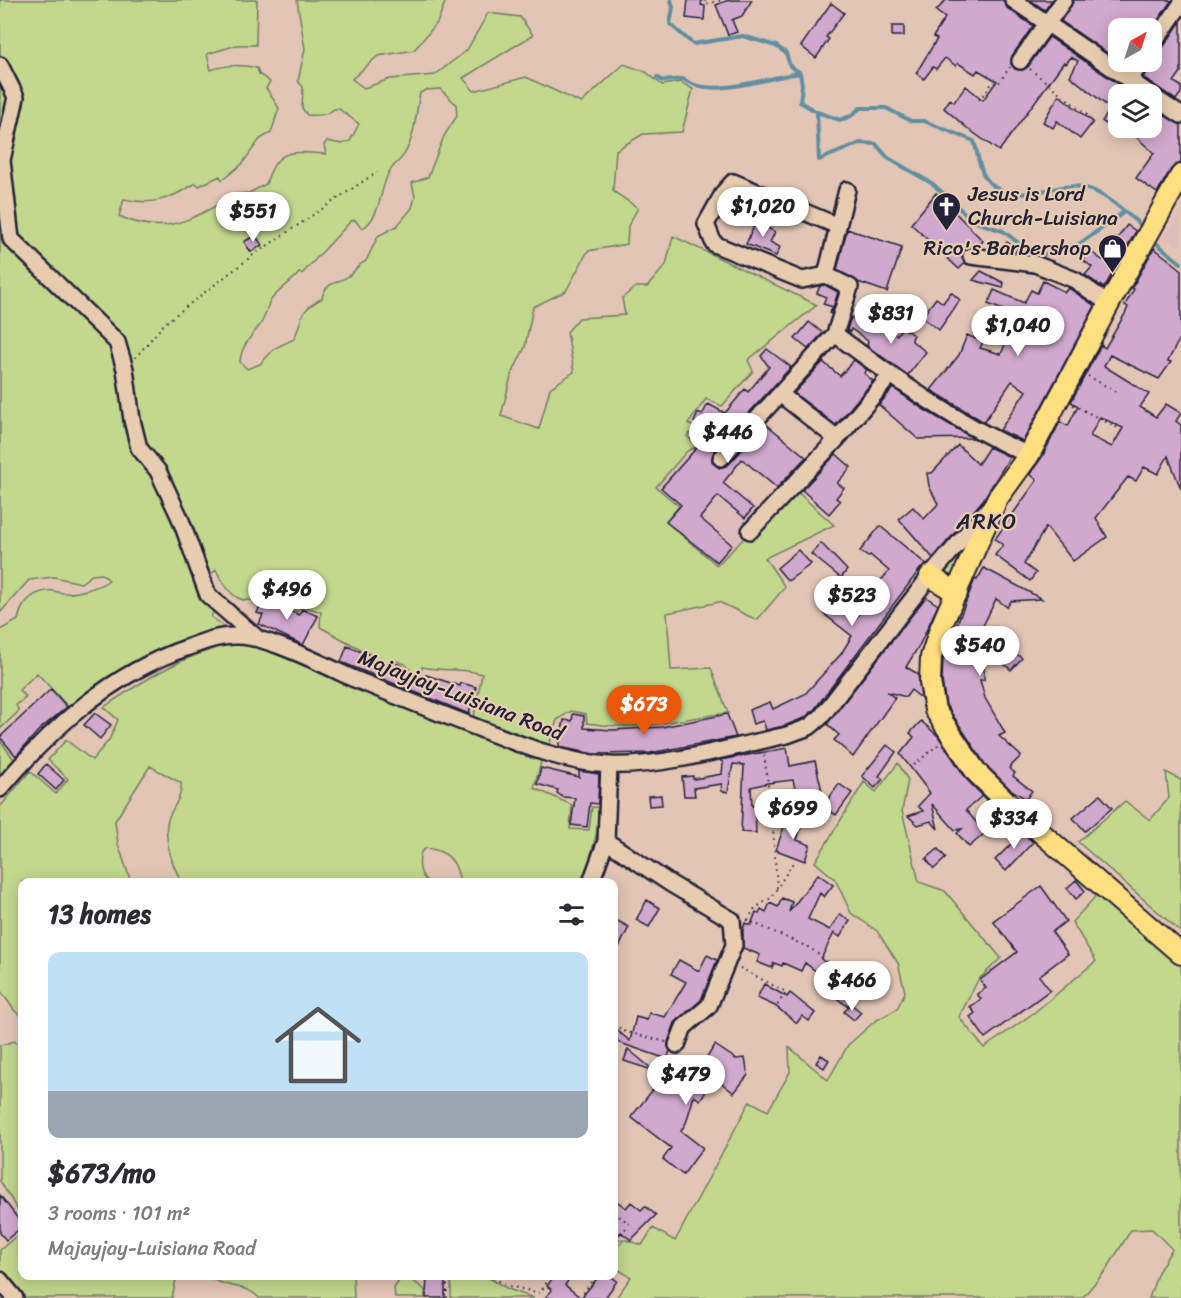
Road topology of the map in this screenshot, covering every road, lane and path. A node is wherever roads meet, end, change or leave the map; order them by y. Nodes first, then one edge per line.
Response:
1 (705, 0) edge
2 (723, 0) edge
3 (1013, 0) edge
4 (1065, 0) edge
5 (1181, 4) edge
6 (1047, 24) junction
7 (1162, 32) edge
8 (1020, 61) junction
9 (0, 65) edge
10 (1135, 72) edge
11 (1129, 80) junction
12 (1135, 84) edge
13 (979, 100) dead end
14 (1162, 102) edge
15 (1181, 115) edge
16 (1091, 118) dead end
17 (377, 172) dead end
18 (1180, 180) edge
19 (847, 190) dead end
20 (838, 226) junction
21 (971, 256) dead end
22 (826, 275) junction
23 (1109, 304) junction
24 (835, 334) junction
25 (125, 369) junction
26 (1075, 369) junction
27 (890, 376) junction
28 (1116, 392) dead end
29 (780, 394) junction
30 (1059, 398) junction
31 (1118, 428) dead end
32 (837, 439) junction
33 (1029, 455) junction
34 (721, 458) dead end
35 (997, 499) junction
36 (750, 531) dead end
37 (930, 576) junction
38 (957, 593) junction
39 (261, 642) junction
40 (950, 735) junction
41 (762, 741) junction
42 (609, 765) junction
43 (914, 765) dead end
44 (0, 789) edge
45 (606, 841) junction
46 (794, 861) dead end
47 (592, 878) edge
48 (777, 888) junction
49 (732, 920) junction
50 (748, 920) junction
51 (1181, 954) edge
52 (727, 961) junction
53 (850, 979) dead end
54 (775, 1009) dead end
55 (618, 1028) edge
56 (622, 1031) junction
57 (618, 1038) edge
58 (677, 1045) joint
59 (618, 1216) edge
60 (618, 1240) edge
61 (0, 1280) edge
62 (447, 1280) edge
63 (497, 1280) edge
64 (548, 1280) edge
65 (593, 1280) edge
66 (15, 1298) edge
67 (447, 1298) edge
68 (580, 1298) edge

1 - 2 path
3 - 6 street
4 - 6 street
5 - 7 street
6 - 8 street
6 - 11 street
8 - 13 path
8 - 16 path
9 - 25 street
10 - 11 street
11 - 12 street
14 - 15 street
17 - 25 path
18 - 23 main road
19 - 20 street
20 - 22 street
20 - 22 street
21 - 23 street
22 - 24 street
23 - 26 main road
24 - 27 street
24 - 29 street
25 - 39 street
26 - 28 path
26 - 30 main road
27 - 32 street
27 - 33 street
29 - 32 street
29 - 34 street
30 - 31 path
30 - 33 main road
32 - 36 street
33 - 35 main road
35 - 37 street, Majayjay-Luisiana Road
35 - 38 main road
37 - 38 main road
37 - 41 street, Majayjay-Luisiana Road
38 - 40 main road
39 - 42 street, Majayjay-Luisiana Road
39 - 44 street, Majayjay-Luisiana Road
40 - 43 path
40 - 51 main road
41 - 42 street, Majayjay-Luisiana Road
41 - 48 path
42 - 45 street
45 - 47 street
45 - 49 street
46 - 48 path
48 - 50 path
49 - 50 path
49 - 52 street
50 - 53 path
52 - 54 path
52 - 58 street
55 - 56 path
56 - 57 path
56 - 58 path
59 - 60 path
61 - 66 street
62 - 67 path
63 - 64 path
65 - 68 path

